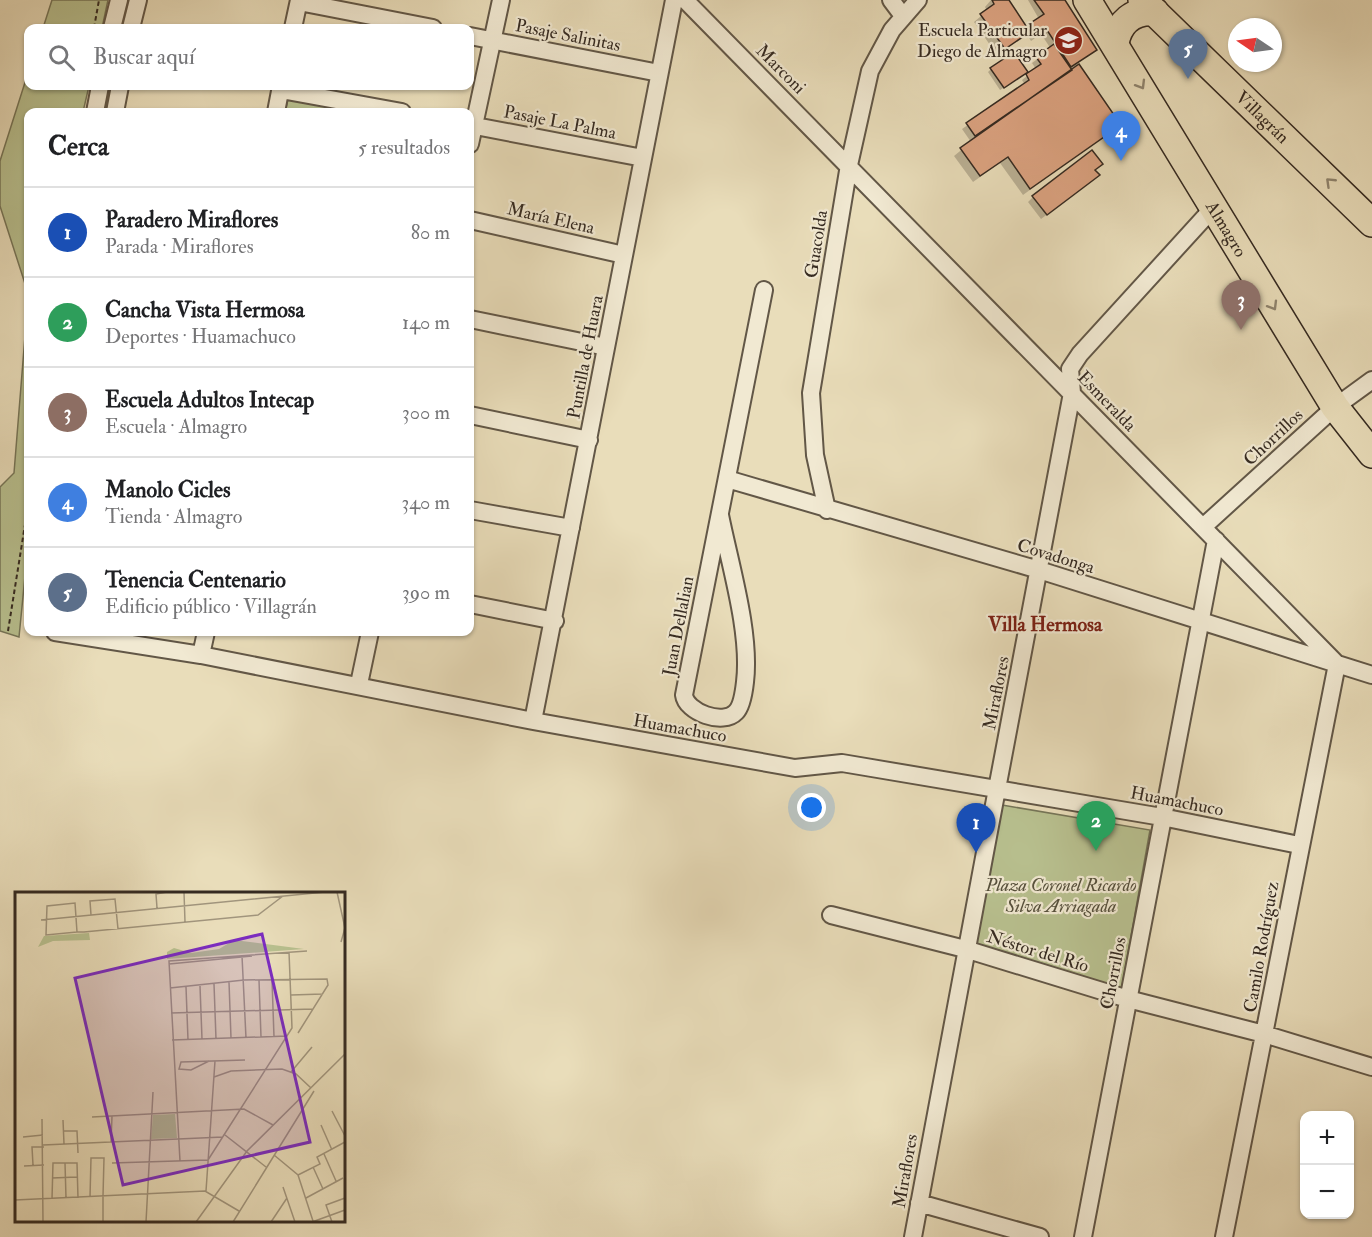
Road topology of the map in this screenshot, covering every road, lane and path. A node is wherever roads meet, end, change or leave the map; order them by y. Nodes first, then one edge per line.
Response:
1 (99, 0) edge
2 (119, 0) edge
3 (138, 0) edge
4 (501, 0) edge
5 (674, 0) edge
6 (685, 0) edge
7 (891, 0) edge
8 (918, 0) edge
9 (1129, 0) edge
10 (299, 1) edge
11 (1148, 6) edge
12 (1092, 7) edge
13 (903, 16) junction
14 (95, 24) edge
15 (113, 24) edge
16 (132, 24) edge
17 (294, 24) edge
18 (413, 24) edge
19 (474, 37) edge
20 (494, 40) junction
21 (1115, 43) junction
22 (659, 73) junction
23 (99, 90) edge
24 (119, 90) edge
25 (281, 90) edge
26 (291, 90) edge
27 (96, 108) edge
28 (116, 108) edge
29 (277, 108) edge
30 (382, 108) edge
31 (474, 118) edge
32 (474, 126) edge
33 (643, 158) junction
34 (849, 165) junction
35 (1214, 207) junction
36 (474, 221) edge
37 (1372, 223) edge
38 (624, 255) junction
39 (764, 290) dead end
40 (474, 320) edge
41 (606, 346) junction
42 (1372, 380) edge
43 (1072, 393) junction
44 (1335, 407) junction
45 (474, 416) edge
46 (589, 440) junction
47 (1372, 454) edge
48 (727, 479) junction
49 (827, 510) junction
50 (474, 511) edge
51 (720, 515) junction
52 (571, 528) junction
53 (1203, 528) junction
54 (24, 531) edge
55 (1216, 540) junction
56 (1039, 570) junction
57 (474, 605) edge
58 (555, 621) junction
59 (1199, 621) junction
60 (8, 631) dead end
61 (80, 636) edge
62 (205, 636) edge
63 (369, 636) edge
64 (201, 655) junction
65 (1336, 664) junction
66 (1372, 675) edge
67 (359, 684) junction
68 (533, 721) junction
69 (998, 789) junction
70 (1162, 817) junction
71 (1299, 845) junction
72 (831, 915) dead end
73 (964, 949) junction
74 (1128, 999) junction
75 (1264, 1034) junction
76 (1372, 1067) edge
77 (919, 1203) junction
78 (984, 1230) edge
79 (913, 1237) edge
80 (1040, 1237) edge
81 (1083, 1237) edge
82 (1224, 1237) edge

1 - 14 path
2 - 15 street
3 - 16 street
4 - 20 street
5 - 22 street, Puntilla de Huara
6 - 34 street, Marconi
7 - 13 street
8 - 13 street, Guacolda
9 - 12 main road
10 - 17 street
10 - 18 street
11 - 21 main road
37 -> 11 main road, Villagrán
12 - 21 main road, Almagro
13 - 34 street, Guacolda
19 - 20 street, Pasaje Salinitas
20 - 22 street, Pasaje Salinitas
20 - 31 street
21 -> 35 main road, Almagro
22 - 33 street, Puntilla de Huara
23 - 27 street
24 - 28 street
25 - 29 street
26 - 30 street
32 - 33 street, Pasaje La Palma
33 - 38 street, Puntilla de Huara
34 - 43 street, Esmeralda
34 - 49 street, Guacolda
35 - 43 street, Miraflores
35 -> 44 main road, Almagro
36 - 38 street, María Elena
38 - 41 street, Puntilla de Huara
39 - 48 street, Juan Dellalian
40 - 41 street
41 - 46 street, Puntilla de Huara
42 - 44 street, Chorrillos
43 - 53 street, Esmeralda
43 - 56 street, Miraflores
44 - 47 main road, Almagro
44 - 53 street, Chorrillos
45 - 46 street
46 - 52 street, Puntilla de Huara
48 - 49 street, Covadonga
48 - 51 street, Juan Dellalian
49 - 56 street, Covadonga
50 - 52 street
51 - 51 street, Juan Dellalian
52 - 58 street, Puntilla de Huara
53 - 55 street, Esmeralda
54 - 60 path
55 - 59 street, Chorrillos
55 - 65 street, Esmeralda
56 - 59 street, Covadonga
56 - 69 street, Miraflores
57 - 58 street
58 - 68 street, Puntilla de Huara
59 - 65 street, Covadonga
59 - 70 street, Chorrillos
61 - 64 street, Huamachuco
62 - 64 street
63 - 67 street
64 - 67 street, Huamachuco
65 - 66 street, Covadonga
65 - 71 street, Camilo Rodríguez
67 - 68 street, Huamachuco
68 - 69 street, Huamachuco
69 - 70 street, Huamachuco
69 - 73 street, Miraflores
70 - 71 street, Huamachuco
70 - 74 street, Chorrillos
71 - 75 street, Camilo Rodríguez
72 - 73 street, Néstor del Río
73 - 74 street, Néstor del Río
73 - 77 street, Miraflores
74 - 75 street, Néstor del Río
74 - 81 street, Chorrillos
75 - 76 street, Néstor del Río
75 - 82 street, Camilo Rodríguez
77 - 78 street
77 - 79 street, Miraflores
78 - 80 street

